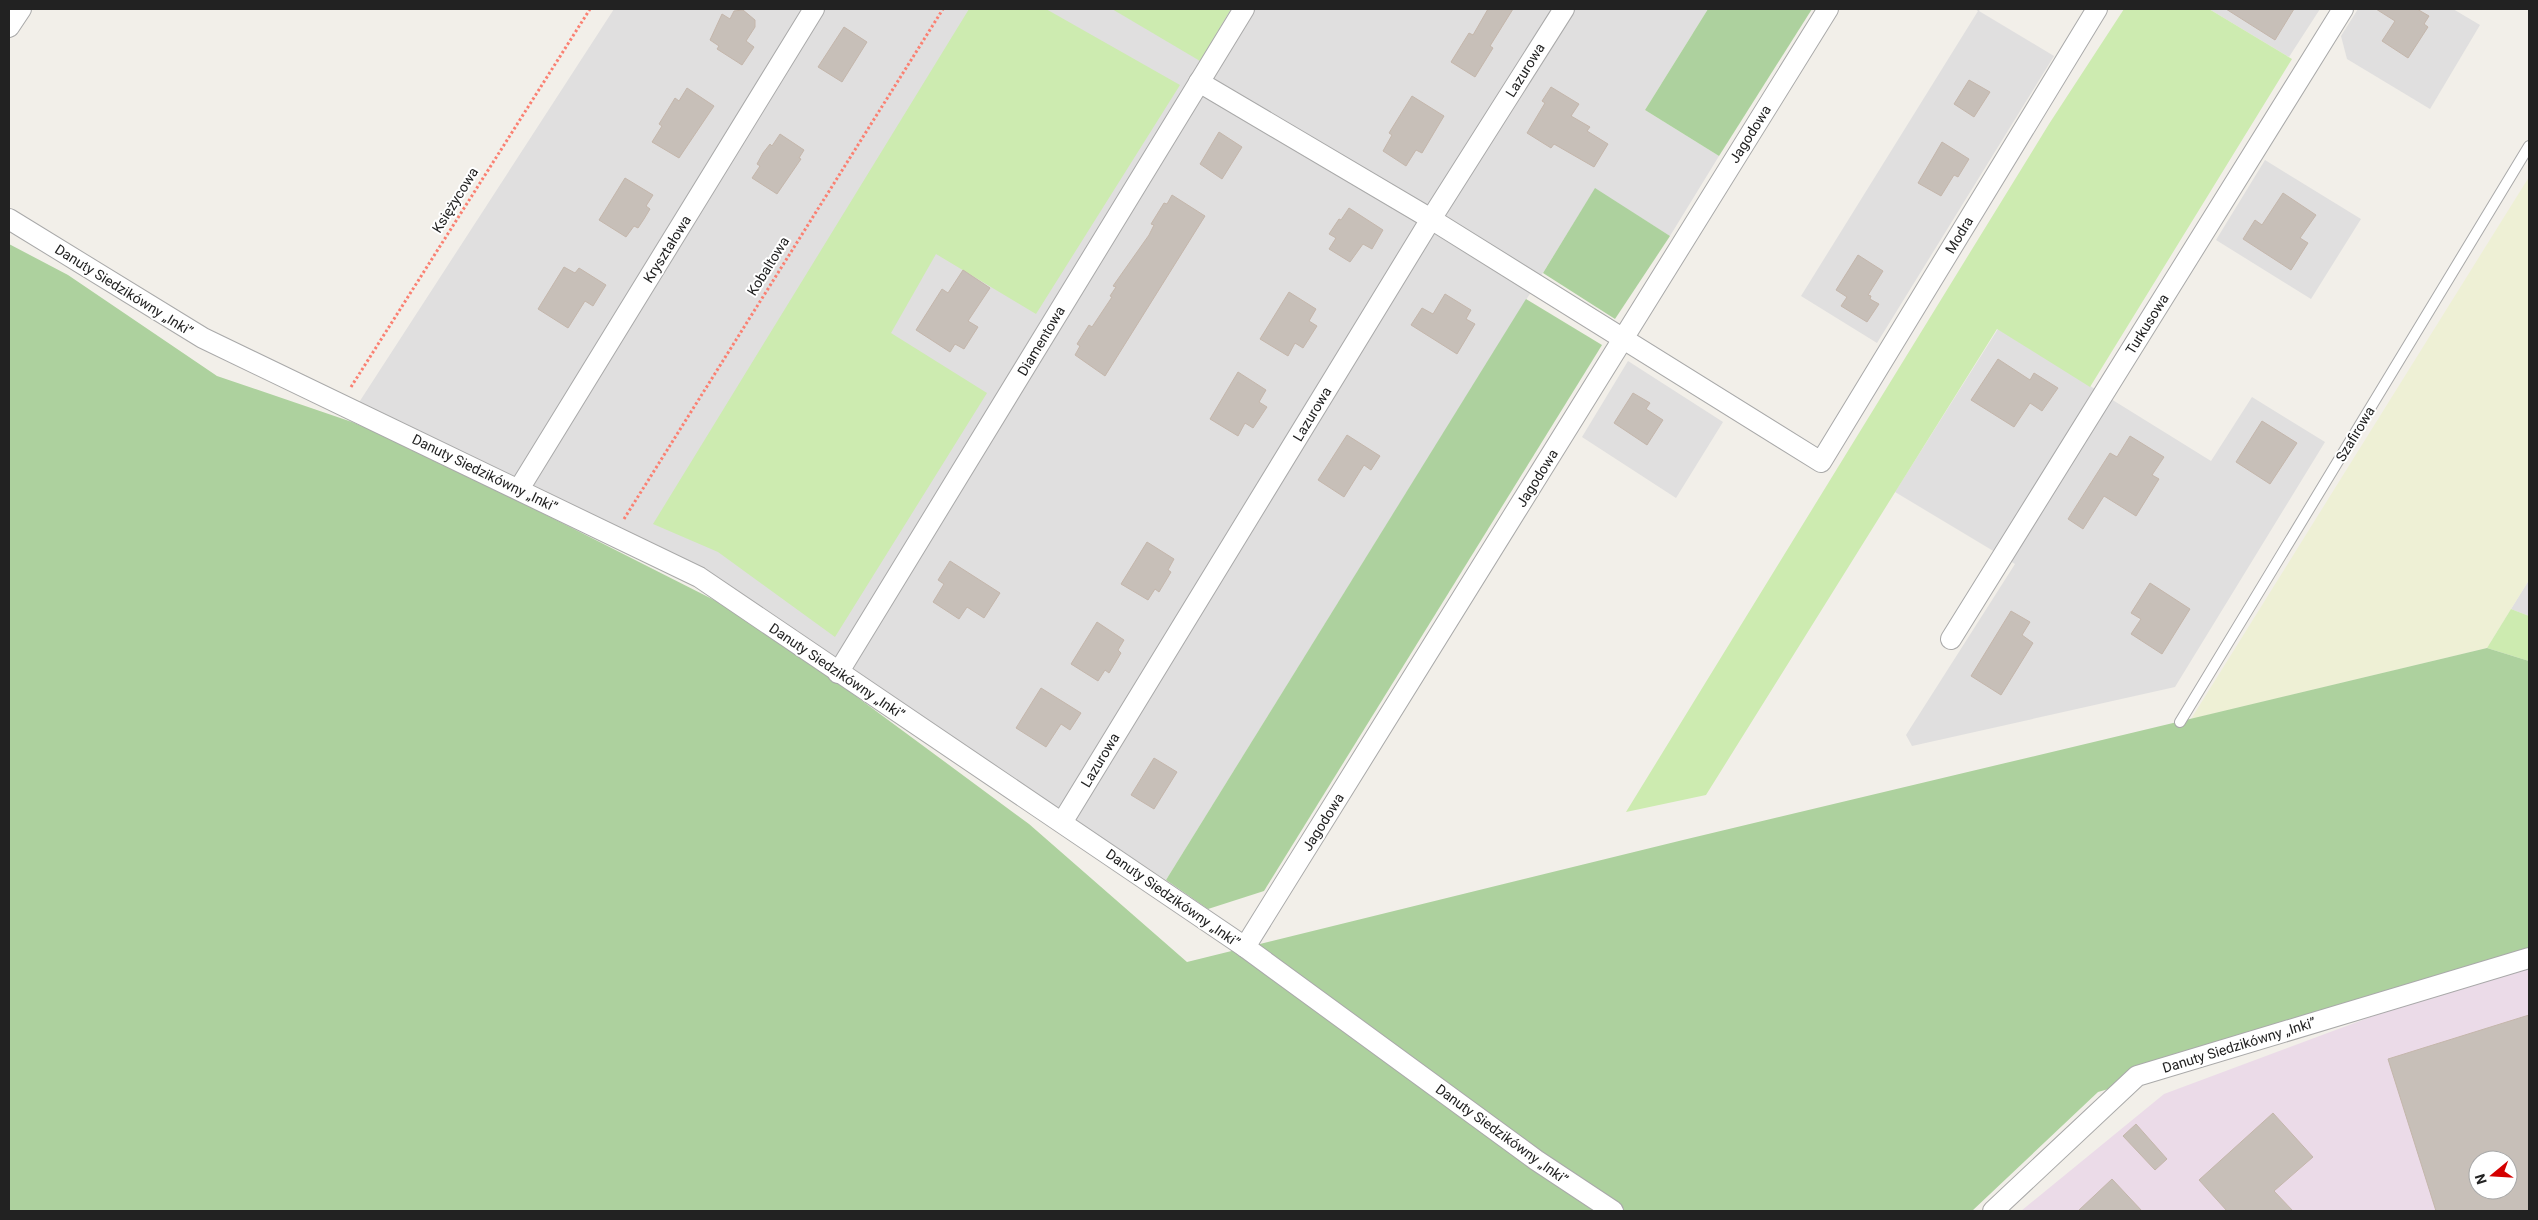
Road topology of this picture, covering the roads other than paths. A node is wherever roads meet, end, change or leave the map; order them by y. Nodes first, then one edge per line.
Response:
1 (21, 9) edge
2 (814, 9) edge
3 (1244, 9) edge
4 (1564, 9) edge
5 (1828, 9) edge
6 (2097, 9) edge
7 (2343, 9) edge
8 (9, 27) edge
9 (1199, 82) junction
10 (2529, 146) edge
11 (9, 219) edge
12 (1430, 219) junction
13 (1622, 340) junction
14 (519, 489) junction
15 (1951, 639) dead end
16 (838, 673) junction
17 (2180, 722) dead end
18 (1063, 822) junction
19 (1246, 947) junction
20 (2529, 958) edge
21 (1613, 1211) edge
22 (1993, 1211) edge

1 - 8 street
2 - 14 street, Kryształowa
3 - 9 street, Diamentowa
4 - 12 street, Lazurowa
5 - 13 street, Jagodowa
6 - 13 street, Modra
7 - 15 street, Turkusowa
9 - 12 street
9 - 16 street, Diamentowa
10 - 17 lane, Szafirowa
11 - 14 street, Danuty Siedzikówny „Inki”
12 - 13 street
12 - 18 street, Lazurowa
13 - 19 street, Jagodowa
14 - 16 street, Danuty Siedzikówny „Inki”
16 - 18 street, Danuty Siedzikówny „Inki”
18 - 19 street, Danuty Siedzikówny „Inki”
19 - 21 street, Danuty Siedzikówny „Inki”
20 - 22 street, Danuty Siedzikówny „Inki”

